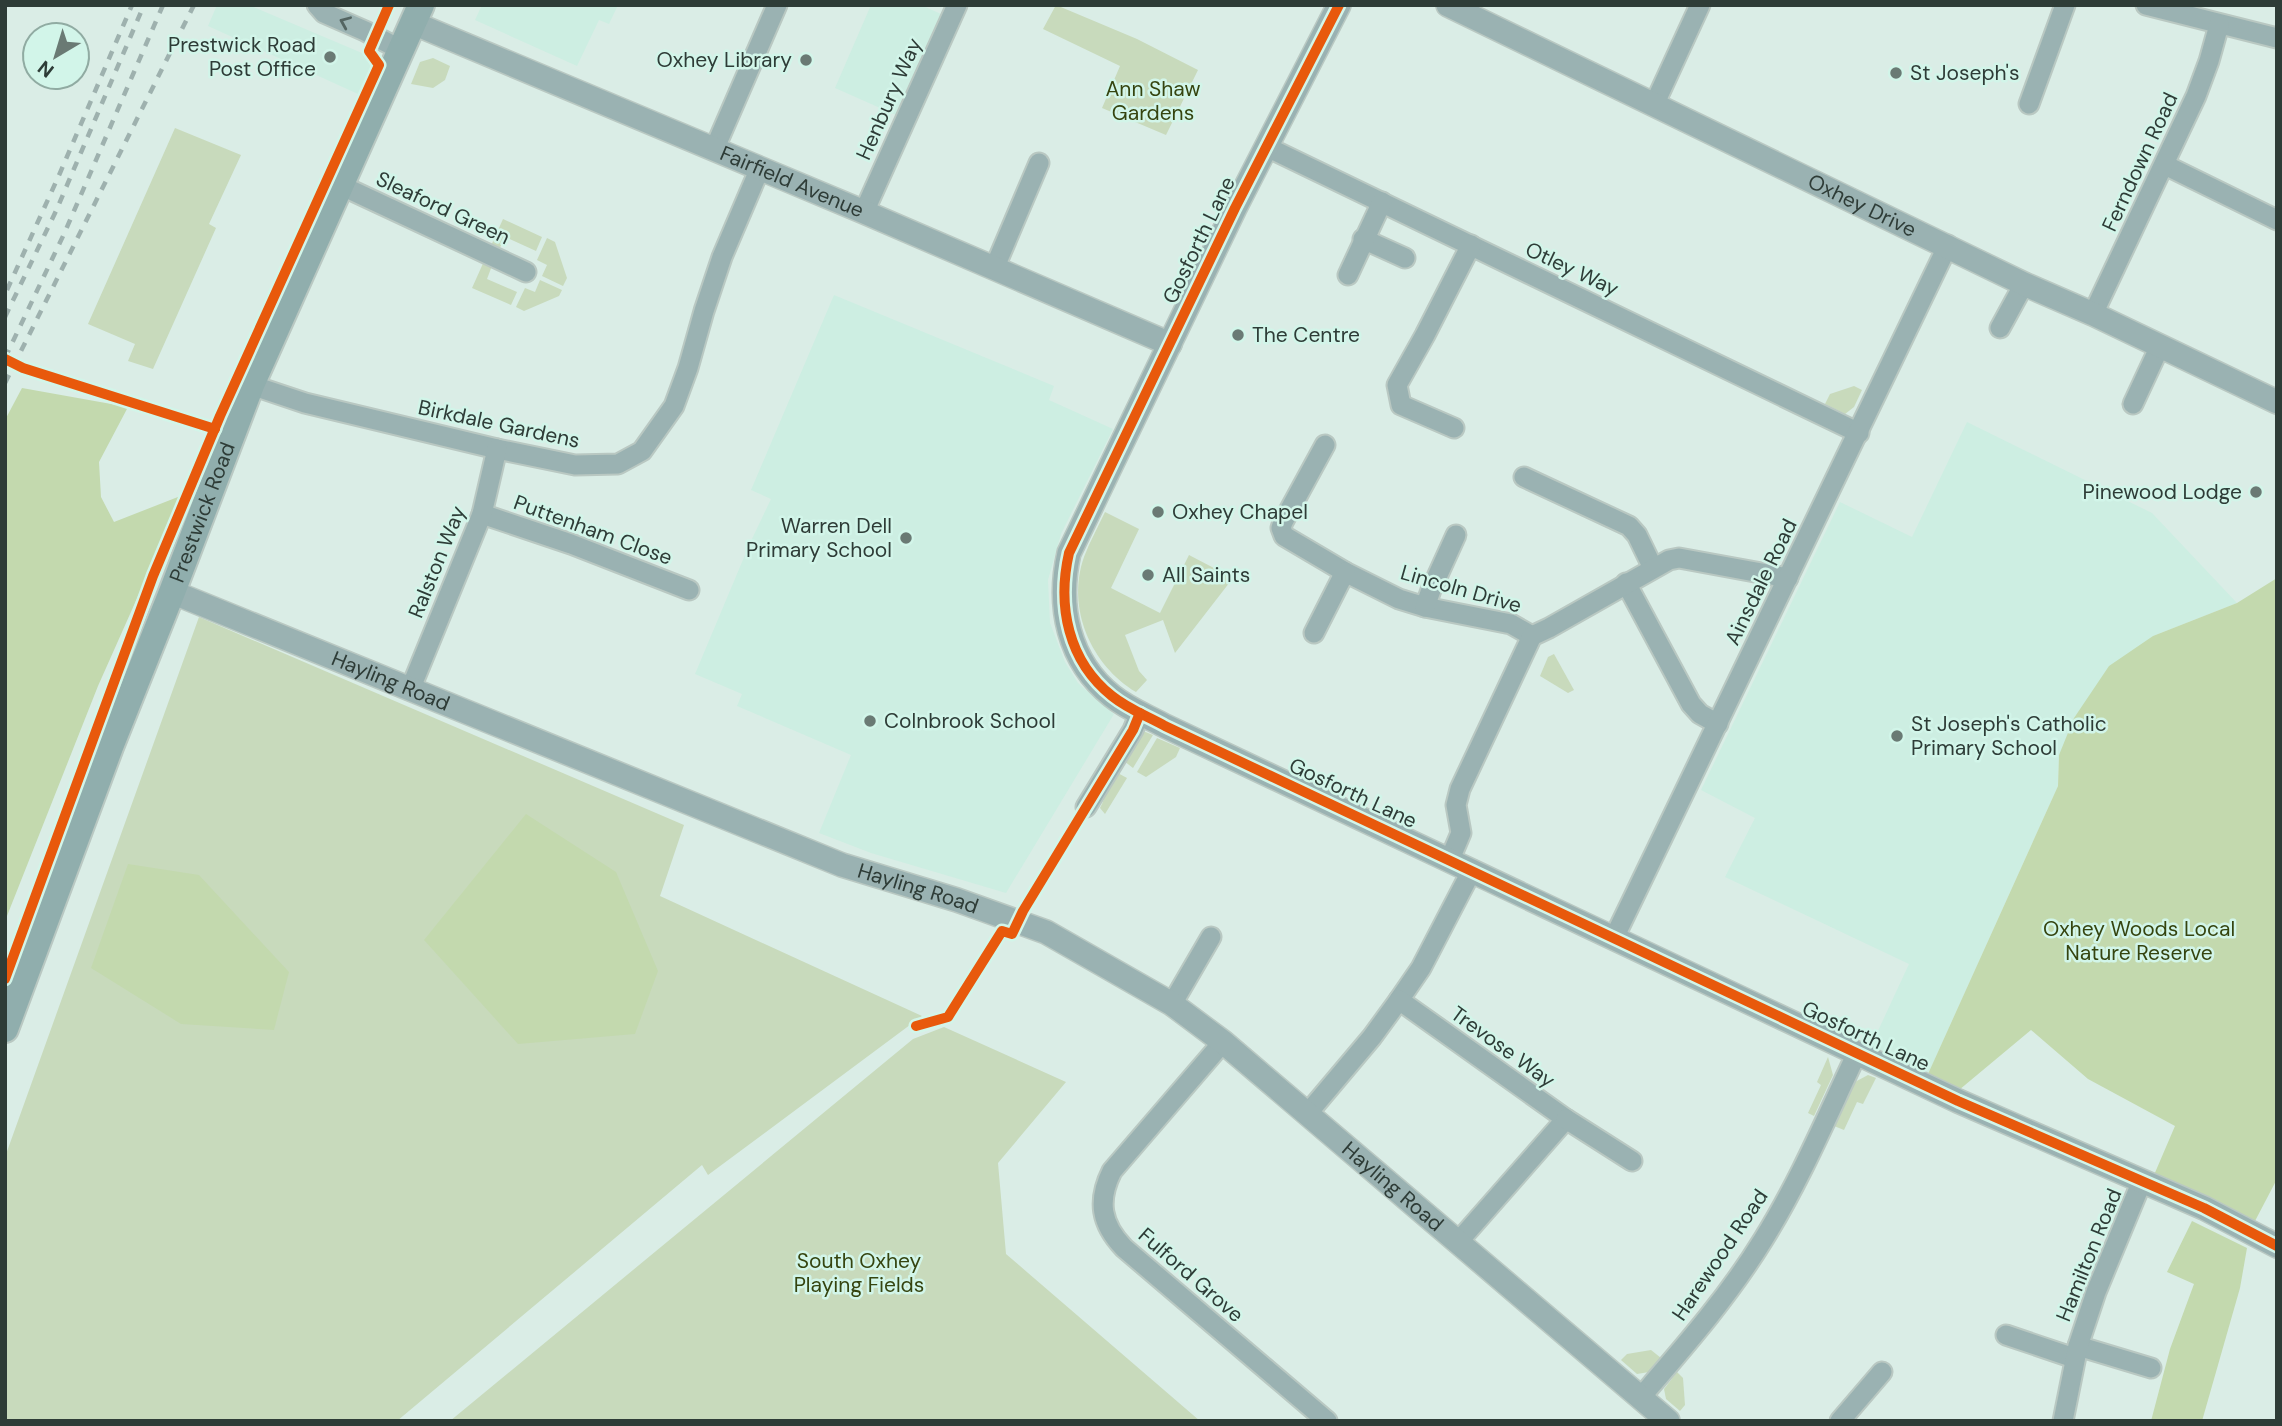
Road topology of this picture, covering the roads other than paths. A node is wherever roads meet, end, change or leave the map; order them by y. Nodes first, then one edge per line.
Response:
1 (317, 5) edge
2 (777, 5) edge
3 (957, 5) edge
4 (1339, 5) edge
5 (1448, 5) edge
6 (1700, 5) edge
7 (2065, 5) edge
8 (2146, 5) edge
9 (417, 14) edge
10 (2219, 25) junction
11 (2277, 38) edge
12 (401, 50) junction
13 (2029, 104) dead end
14 (1654, 105) junction
15 (1267, 147) junction
16 (714, 150) junction
17 (1039, 163) dead end
18 (2165, 165) junction
19 (760, 169) junction
20 (340, 186) junction
21 (1382, 202) junction
22 (864, 212) junction
23 (2277, 220) edge
24 (1363, 239) junction
25 (1471, 245) junction
26 (1948, 245) junction
27 (1405, 258) dead end
28 (995, 269) junction
29 (526, 272) dead end
30 (1348, 275) dead end
31 (2024, 284) junction
32 (2093, 314) junction
33 (2000, 328) dead end
34 (1170, 344) junction
35 (2160, 346) junction
36 (251, 385) junction
37 (2277, 402) edge
38 (2133, 404) dead end
39 (1454, 429) dead end
40 (1859, 433) junction
41 (1325, 445) dead end
42 (497, 449) junction
43 (1524, 477) dead end
44 (482, 514) junction
45 (1457, 535) dead end
46 (1653, 568) junction
47 (1345, 572) junction
48 (1788, 578) junction
49 (1626, 583) junction
50 (689, 590) dead end
51 (172, 592) junction
52 (1425, 607) junction
53 (1314, 633) dead end
54 (1532, 636) junction
55 (410, 690) junction
56 (1140, 713) junction
57 (1718, 724) junction
58 (1086, 807) dead end
59 (1450, 859) junction
60 (1472, 870) junction
61 (1211, 937) dead end
62 (1614, 938) junction
63 (1399, 1000) junction
64 (1172, 1004) junction
65 (5, 1029) edge
66 (1223, 1042) junction
67 (1857, 1053) junction
68 (1308, 1113) junction
69 (1566, 1119) junction
70 (1632, 1161) dead end
71 (2142, 1181) junction
72 (1458, 1242) junction
73 (2277, 1246) edge
74 (2006, 1335) dead end
75 (2076, 1352) junction
76 (2151, 1368) dead end
77 (1882, 1372) dead end
78 (1641, 1397) junction
79 (1327, 1421) edge
80 (1668, 1421) edge
81 (1840, 1421) edge
82 (2063, 1421) edge

12 -> 1 street
2 - 16 street
3 - 22 street, Henbury Way
4 - 15 street, Gosforth Lane
5 - 14 street, Oxhey Drive
6 - 14 street
7 - 13 street
8 - 10 street
9 - 12 main road, Prestwick Road
9 - 16 street, Fairfield Avenue
10 - 11 street
10 - 18 street, Ferndown Road
12 - 20 main road, Prestwick Road
14 - 26 street, Oxhey Drive
15 - 21 street, Otley Way
15 - 34 street, Gosforth Lane
16 - 19 street, Fairfield Avenue
17 - 28 street
18 - 23 street
18 - 32 street, Ferndown Road
19 - 22 street, Fairfield Avenue
19 - 42 street, Birkdale Gardens
20 - 29 street, Sleaford Green
20 - 36 main road, Prestwick Road
21 - 24 street
21 - 25 street, Otley Way
22 - 28 street, Fairfield Avenue
24 - 27 street
24 - 30 street
25 - 39 street
25 - 40 street, Otley Way
26 - 31 street, Oxhey Drive
26 - 40 street, Ainsdale Road
28 - 34 street, Fairfield Avenue
31 - 32 street, Oxhey Drive
31 - 33 street
32 - 35 street, Oxhey Drive
34 - 56 street, Gosforth Lane
35 - 37 street, Oxhey Drive
35 - 38 street
36 - 42 street, Birkdale Gardens
36 - 51 main road, Prestwick Road
40 - 48 street, Ainsdale Road
41 - 47 street, Lincoln Drive
42 - 44 street, Ralston Way
43 - 46 street
44 - 50 street, Puttenham Close
44 - 55 street, Ralston Way
45 - 52 street
46 - 48 street, Lincoln Drive
46 - 49 street, Lincoln Drive
47 - 52 street, Lincoln Drive
47 - 53 street
48 - 57 street, Ainsdale Road
49 - 54 street, Lincoln Drive
49 - 57 street
51 - 55 street, Hayling Road
51 - 65 main road, Prestwick Road
52 - 54 street, Lincoln Drive
54 - 59 street, Lincoln Drive
55 - 64 street, Hayling Road
56 - 58 street
56 - 59 street, Gosforth Lane
57 - 62 street, Ainsdale Road
59 - 60 street, Gosforth Lane
60 - 62 street, Gosforth Lane
60 - 63 street
61 - 64 street
62 - 67 street, Gosforth Lane
63 - 68 street
63 - 69 street, Trevose Way
64 - 66 street, Hayling Road
66 - 68 street, Hayling Road
66 - 79 street, Fulford Grove
67 - 71 street, Gosforth Lane
67 - 78 street, Harewood Road
68 - 72 street, Hayling Road
69 - 70 street, Trevose Way
69 - 72 street
71 - 73 street, Gosforth Lane
71 - 75 street, Hamilton Road
72 - 78 street, Hayling Road
74 - 75 street, Hamilton Road
75 - 76 street, Hamilton Road
75 - 82 street, Hamilton Road
77 - 81 street
78 - 80 street, Hayling Road

